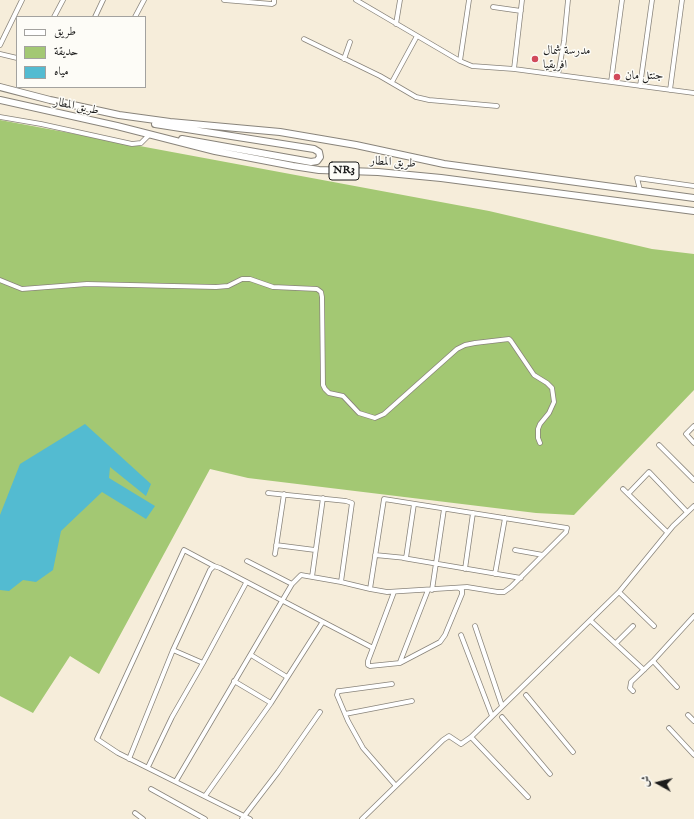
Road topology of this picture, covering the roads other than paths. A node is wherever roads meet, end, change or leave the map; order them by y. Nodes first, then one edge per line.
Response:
1 (22, 0) edge
2 (62, 0) edge
3 (103, 0) edge
4 (144, 0) edge
5 (224, 0) edge
6 (274, 0) edge
7 (356, 0) edge
8 (400, 0) edge
9 (469, 0) edge
10 (522, 0) edge
11 (568, 0) edge
12 (622, 0) edge
13 (652, 0) edge
14 (682, 0) edge
15 (239, 1) edge
16 (493, 7) dead end
17 (521, 11) junction
18 (54, 16) edge
19 (95, 16) edge
20 (136, 16) edge
21 (396, 24) junction
22 (417, 36) junction
23 (304, 39) dead end
24 (350, 42) dead end
25 (0, 45) edge
26 (0, 54) edge
27 (16, 58) edge
28 (344, 58) junction
29 (460, 61) junction
30 (514, 70) junction
31 (558, 76) junction
32 (392, 82) junction
33 (611, 82) junction
34 (640, 86) junction
35 (0, 87) edge
36 (670, 90) junction
37 (694, 93) edge
38 (0, 100) edge
39 (497, 106) dead end
40 (100, 111) junction
41 (0, 117) edge
42 (119, 127) junction
43 (149, 135) junction
44 (694, 186) edge
45 (640, 190) junction
46 (694, 198) edge
47 (694, 211) edge
48 (0, 280) edge
49 (694, 426) edge
50 (540, 443) dead end
51 (694, 443) edge
52 (659, 445) dead end
53 (694, 480) edge
54 (623, 488) dead end
55 (268, 493) dead end
56 (284, 494) junction
57 (628, 494) junction
58 (323, 498) junction
59 (414, 504) junction
60 (694, 506) edge
61 (444, 509) junction
62 (687, 512) junction
63 (473, 513) junction
64 (504, 518) junction
65 (668, 532) junction
66 (276, 545) junction
67 (315, 550) junction
68 (515, 550) dead end
69 (275, 554) dead end
70 (375, 555) junction
71 (543, 555) junction
72 (403, 558) junction
73 (248, 561) dead end
74 (436, 564) junction
75 (214, 566) junction
76 (465, 568) junction
77 (495, 574) junction
78 (312, 577) junction
79 (520, 578) junction
80 (246, 582) junction
81 (341, 582) junction
82 (292, 584) junction
83 (457, 588) junction
84 (370, 589) junction
85 (430, 590) junction
86 (394, 592) junction
87 (619, 592) junction
88 (282, 602) junction
89 (694, 616) edge
90 (591, 620) junction
91 (322, 622) junction
92 (475, 626) dead end
93 (633, 626) dead end
94 (654, 626) dead end
95 (461, 635) dead end
96 (616, 643) junction
97 (373, 648) junction
98 (173, 650) junction
99 (251, 655) junction
100 (653, 661) junction
101 (400, 663) junction
102 (203, 664) junction
103 (644, 670) junction
104 (288, 677) junction
105 (234, 681) junction
106 (392, 684) dead end
107 (678, 686) dead end
108 (633, 691) dead end
109 (526, 695) dead end
110 (412, 701) dead end
111 (271, 703) junction
112 (502, 706) junction
113 (320, 712) dead end
114 (345, 714) junction
115 (688, 715) dead end
116 (492, 716) junction
117 (502, 717) dead end
118 (694, 721) edge
119 (669, 728) dead end
120 (471, 737) junction
121 (574, 752) dead end
122 (694, 755) edge
123 (129, 759) junction
124 (148, 767) junction
125 (550, 774) dead end
126 (176, 781) junction
127 (396, 786) junction
128 (151, 789) dead end
129 (204, 796) junction
130 (528, 797) dead end
131 (135, 813) dead end
132 (243, 818) edge
133 (143, 819) edge
134 (204, 819) edge
135 (250, 819) edge
136 (362, 819) edge

1 - 25 street
2 - 18 street
3 - 19 street
4 - 20 street
5 - 15 street
6 - 15 street
7 - 21 street
8 - 21 street
9 - 29 street
10 - 17 street
11 - 31 street
12 - 33 street
13 - 34 street
14 - 36 street
16 - 17 street
17 - 30 street
21 - 22 street
22 - 29 street
22 - 32 street
23 - 28 street
24 - 28 street
26 - 27 street
28 - 32 street
29 - 30 street
30 - 31 street
31 - 33 street
32 - 39 street
33 - 34 street
34 - 36 street
35 - 40 highway, طريق المطار / NR3
36 - 37 street
38 - 42 highway, طريق المطار / NR3
40 - 42 highway
40 - 45 highway, طريق المطار / NR3
41 - 43 street
42 - 43 highway, طريق المطار / NR3
43 - 47 highway, طريق المطار / NR3
44 - 45 street
45 - 46 highway, طريق المطار / NR3
48 - 50 street
49 - 51 street
52 - 53 street
54 - 57 street
55 - 56 street
56 - 58 street
56 - 66 street
57 - 62 street
57 - 65 street
58 - 67 street
58 - 81 street
59 - 61 street
59 - 70 street
59 - 72 street
60 - 62 street
61 - 63 street
61 - 74 street
62 - 65 street
63 - 64 street
63 - 76 street
64 - 71 street
64 - 77 street
65 - 87 street
66 - 67 street
66 - 69 street
67 - 78 street
68 - 71 street
70 - 72 street
70 - 84 street
71 - 79 street
72 - 74 street
73 - 82 street
74 - 76 street
74 - 85 street
75 - 80 street
75 - 98 street
75 - 123 street
76 - 77 street
77 - 79 street
78 - 81 street
78 - 82 street
79 - 83 street
80 - 88 street
80 - 102 street
81 - 84 street
82 - 88 street
83 - 85 street
83 - 101 street
84 - 86 street
85 - 86 street
85 - 101 street
86 - 97 street
87 - 90 street
87 - 94 street
88 - 91 street
88 - 99 street
89 - 100 street
90 - 96 street
90 - 112 street
91 - 97 street
91 - 104 street
92 - 112 street
93 - 96 street
95 - 116 street
96 - 103 street
97 - 101 street
98 - 102 street
98 - 123 street
99 - 104 street
99 - 105 street
100 - 103 street
100 - 107 street
102 - 124 street
103 - 108 street
104 - 111 street
105 - 111 street
105 - 126 street
106 - 114 street
109 - 121 street
110 - 114 street
111 - 129 street
112 - 116 street
113 - 132 street
114 - 127 street
115 - 118 street
116 - 120 street
117 - 125 street
119 - 122 street
120 - 127 street
120 - 130 street
123 - 124 street
124 - 126 street
126 - 129 street
127 - 136 street
128 - 134 street
129 - 132 street
131 - 133 street
132 - 135 street

